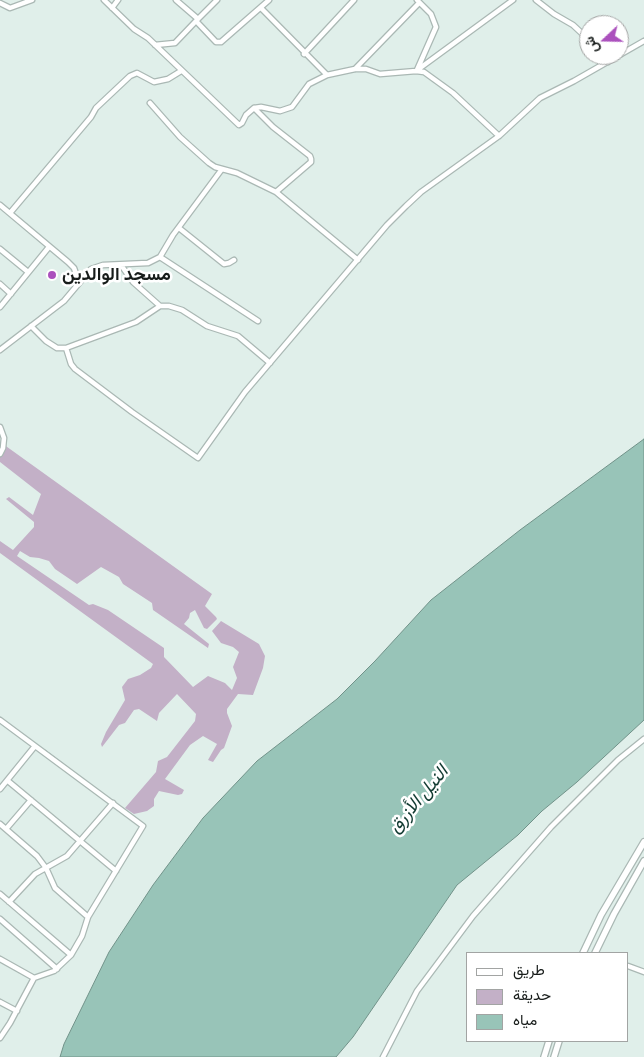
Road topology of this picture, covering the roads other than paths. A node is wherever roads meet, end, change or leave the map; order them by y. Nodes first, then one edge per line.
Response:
1 (32, 0) edge
2 (104, 0) edge
3 (118, 0) edge
4 (176, 0) edge
5 (217, 0) edge
6 (269, 0) edge
7 (354, 0) edge
8 (513, 0) edge
9 (536, 0) edge
10 (418, 1) edge
11 (0, 3) edge
12 (112, 8) junction
13 (260, 8) junction
14 (197, 20) junction
15 (579, 31) edge
16 (644, 42) edge
17 (155, 45) junction
18 (629, 50) edge
19 (304, 54) junction
20 (602, 65) edge
21 (354, 69) junction
22 (181, 71) junction
23 (416, 71) junction
24 (326, 75) junction
25 (150, 103) dead end
26 (254, 108) junction
27 (499, 136) junction
28 (222, 169) junction
29 (276, 192) junction
30 (0, 205) edge
31 (10, 213) junction
32 (178, 228) junction
33 (49, 247) junction
34 (0, 249) edge
35 (160, 257) junction
36 (234, 260) dead end
37 (358, 260) junction
38 (121, 265) junction
39 (28, 272) junction
40 (78, 282) junction
41 (0, 284) edge
42 (11, 294) junction
43 (160, 306) junction
44 (0, 308) edge
45 (258, 321) dead end
46 (31, 326) junction
47 (66, 348) junction
48 (0, 350) edge
49 (270, 363) junction
50 (0, 427) edge
51 (0, 454) edge
52 (0, 720) edge
53 (5, 724) junction
54 (0, 729) edge
55 (644, 739) edge
56 (35, 746) junction
57 (8, 780) junction
58 (1, 785) edge
59 (31, 800) junction
60 (113, 803) junction
61 (0, 824) edge
62 (6, 829) junction
63 (81, 841) junction
64 (644, 842) edge
65 (644, 861) edge
66 (46, 868) junction
67 (116, 871) junction
68 (0, 894) edge
69 (612, 897) junction
70 (9, 902) junction
71 (620, 902) junction
72 (604, 910) junction
73 (614, 914) junction
74 (88, 917) junction
75 (0, 918) edge
76 (583, 952) edge
77 (597, 952) edge
78 (71, 954) junction
79 (0, 959) edge
80 (629, 966) edge
81 (57, 969) junction
82 (644, 972) edge
83 (34, 978) junction
84 (0, 1002) edge
85 (17, 1011) junction
86 (0, 1038) edge
87 (549, 1042) edge
88 (559, 1042) edge
89 (383, 1057) edge
90 (544, 1057) edge
91 (554, 1057) edge

1 - 11 street
2 - 12 street
3 - 12 street
4 - 14 street
5 - 14 street
6 - 13 street
7 - 19 street
8 - 23 street
9 - 15 street
10 - 21 street
10 - 23 street
12 - 17 street
13 - 14 street
13 - 19 street
14 - 17 street
16 - 18 street
17 - 22 street
19 - 24 street
20 - 27 street
21 - 23 street
21 - 24 street
22 - 26 street
22 - 31 street
23 - 27 street
24 - 26 street
25 - 28 street
26 - 29 street
27 - 37 street
28 - 29 street
28 - 32 street
29 - 37 street
30 - 31 street
31 - 33 street
32 - 35 street
32 - 36 street
33 - 39 street
33 - 40 street
34 - 39 street
35 - 38 street
35 - 45 street
37 - 49 street
38 - 40 street
38 - 43 street
39 - 42 street
40 - 46 street
41 - 42 street
42 - 44 street
43 - 47 street
43 - 49 street
46 - 47 street
46 - 48 street
47 - 49 street
50 - 51 street
52 - 53 street
53 - 54 street
53 - 56 street
55 - 89 street
56 - 57 street
56 - 60 street
57 - 58 street
57 - 59 street
59 - 62 street
59 - 63 street
60 - 63 street
60 - 67 street
61 - 62 street
62 - 66 street
63 - 66 street
63 - 67 street
64 - 69 main road
65 - 71 main road
66 - 70 street
66 - 74 street
67 - 74 street
68 - 70 street
69 - 71 main road
69 - 72 main road
70 - 78 street
71 - 73 main road
72 - 73 main road
72 - 76 main road
73 - 77 main road
74 - 78 street
75 - 81 street
78 - 81 street
79 - 83 street
80 - 82 street
81 - 83 street
83 - 85 street
84 - 85 street
85 - 86 street
87 - 90 main road
88 - 91 main road

